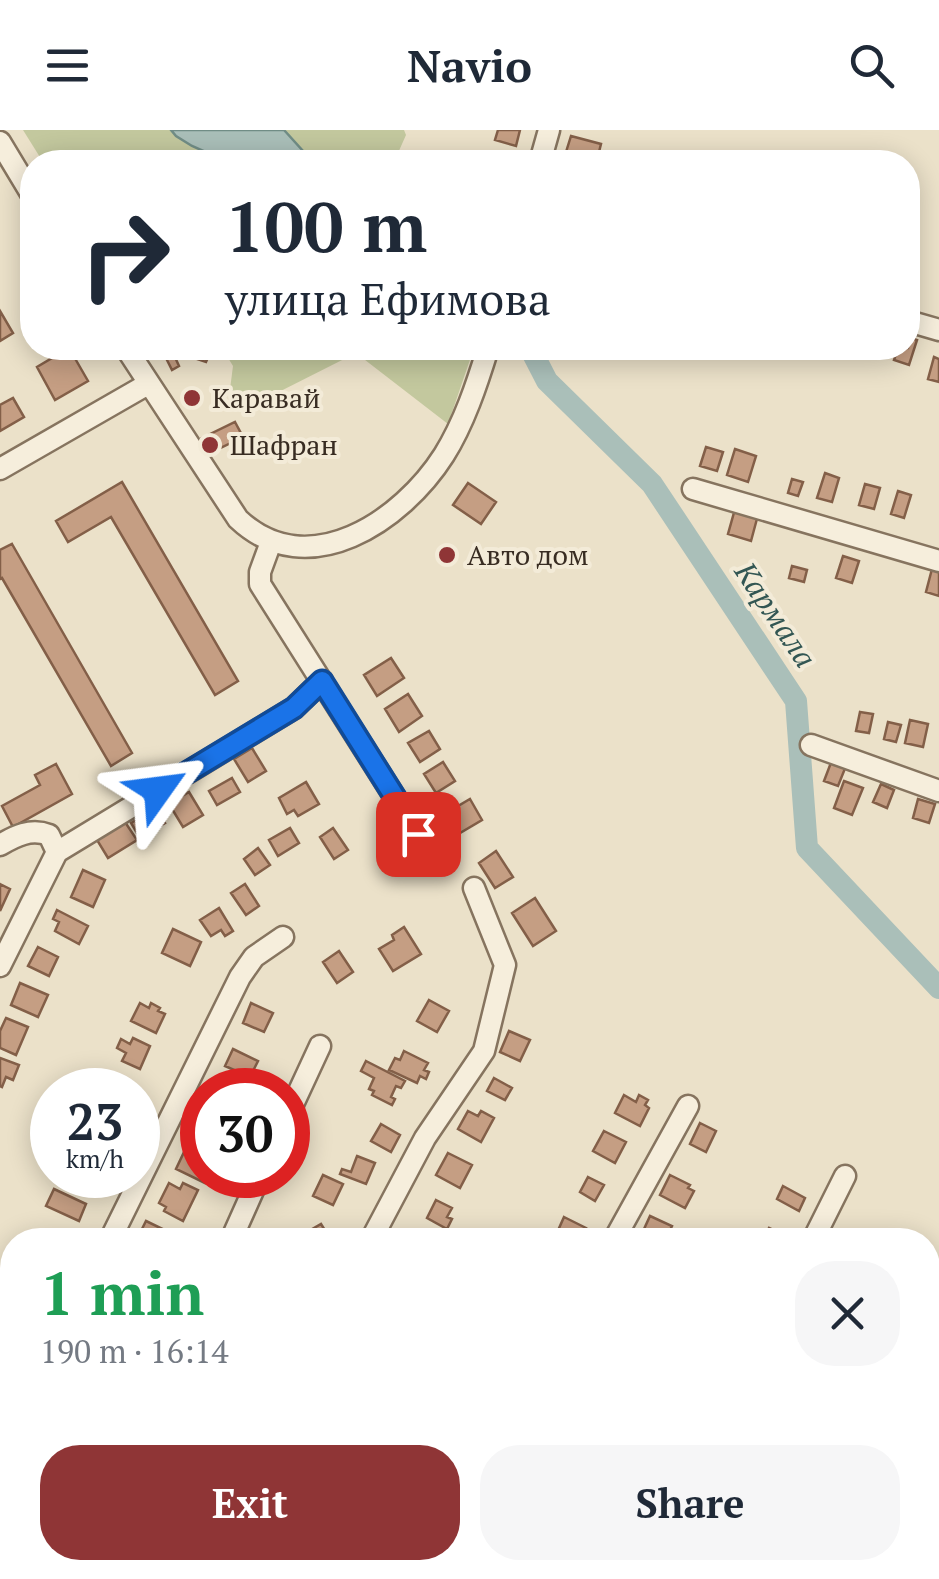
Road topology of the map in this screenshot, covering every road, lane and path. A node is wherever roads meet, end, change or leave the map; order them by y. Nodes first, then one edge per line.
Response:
1 (0, 142) edge
2 (20, 175) edge
3 (133, 360) edge
4 (484, 360) edge
5 (148, 384) junction
6 (0, 470) edge
7 (693, 490) dead end
8 (272, 542) junction
9 (939, 560) edge
10 (322, 681) junction
11 (810, 745) dead end
12 (939, 791) edge
13 (418, 834) dead end
14 (5, 842) edge
15 (57, 852) junction
16 (474, 888) dead end
17 (283, 937) dead end
18 (0, 966) edge
19 (320, 1046) dead end
20 (310, 1068) edge
21 (688, 1106) dead end
22 (845, 1176) dead end
23 (250, 1198) edge
24 (116, 1228) edge
25 (236, 1228) edge
26 (377, 1228) edge
27 (621, 1228) edge
28 (819, 1228) edge

1 - 2 street
3 - 5 street
4 - 8 street
5 - 6 street
5 - 8 street
7 - 9 street
8 - 10 street
10 - 13 street
10 - 15 street
11 - 12 street
14 - 15 street
15 - 18 street
16 - 26 street
17 - 24 street
19 - 20 street
21 - 27 street
22 - 28 street
23 - 25 street

